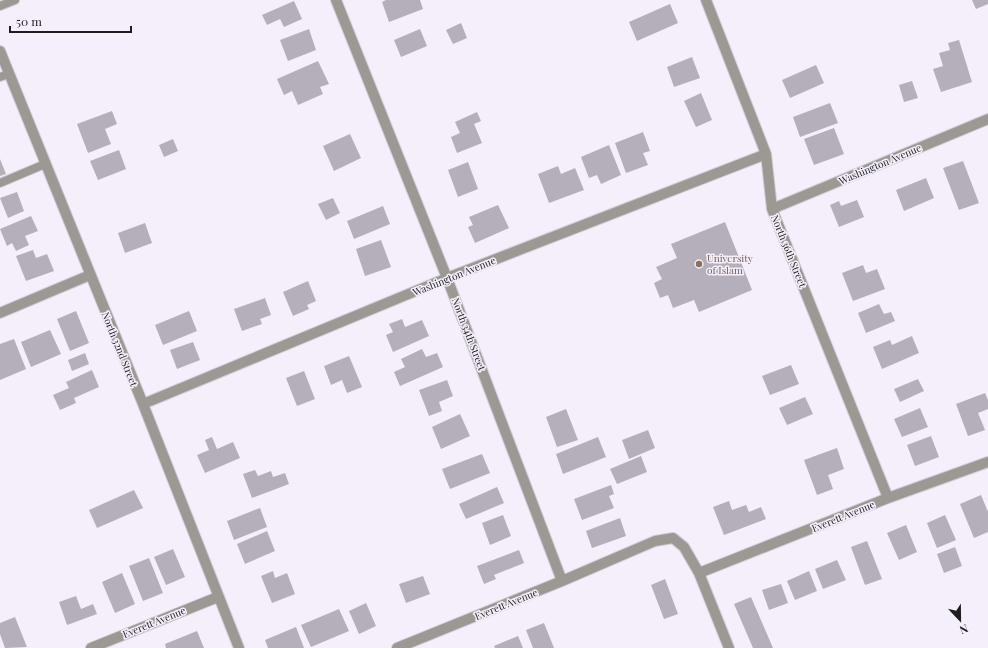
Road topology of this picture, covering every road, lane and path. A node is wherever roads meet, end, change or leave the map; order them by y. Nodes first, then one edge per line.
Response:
1 (15, 0) edge
2 (336, 0) edge
3 (706, 0) edge
4 (0, 6) edge
5 (0, 51) edge
6 (4, 75) edge
7 (988, 119) edge
8 (766, 154) junction
9 (45, 164) junction
10 (0, 183) edge
11 (772, 210) junction
12 (90, 275) junction
13 (447, 278) junction
14 (0, 313) edge
15 (143, 404) junction
16 (988, 462) edge
17 (888, 498) junction
18 (699, 573) junction
19 (562, 581) junction
20 (218, 597) junction
21 (91, 648) edge
22 (239, 648) edge
23 (397, 648) edge
24 (729, 648) edge

1 - 4 lane
2 - 13 street, North 34th Street
3 - 8 street, North 36th Street
5 - 6 street, North 32nd Street
6 - 9 street, North 32nd Street
7 - 11 street, Washington Avenue
8 - 11 street, North 36th Street
8 - 13 street, Washington Avenue
9 - 10 lane
9 - 12 street, North 32nd Street
11 - 17 street, North 36th Street
12 - 14 street
12 - 15 street, North 32nd Street
13 - 15 street, Washington Avenue
13 - 19 street, North 34th Street
15 - 20 street, North 32nd Street
16 - 17 street, Everett Avenue
17 - 18 street, Everett Avenue
18 - 19 street, Everett Avenue
18 - 24 street
19 - 23 street, Everett Avenue
20 - 21 street, Everett Avenue
20 - 22 street, North 32nd Street

